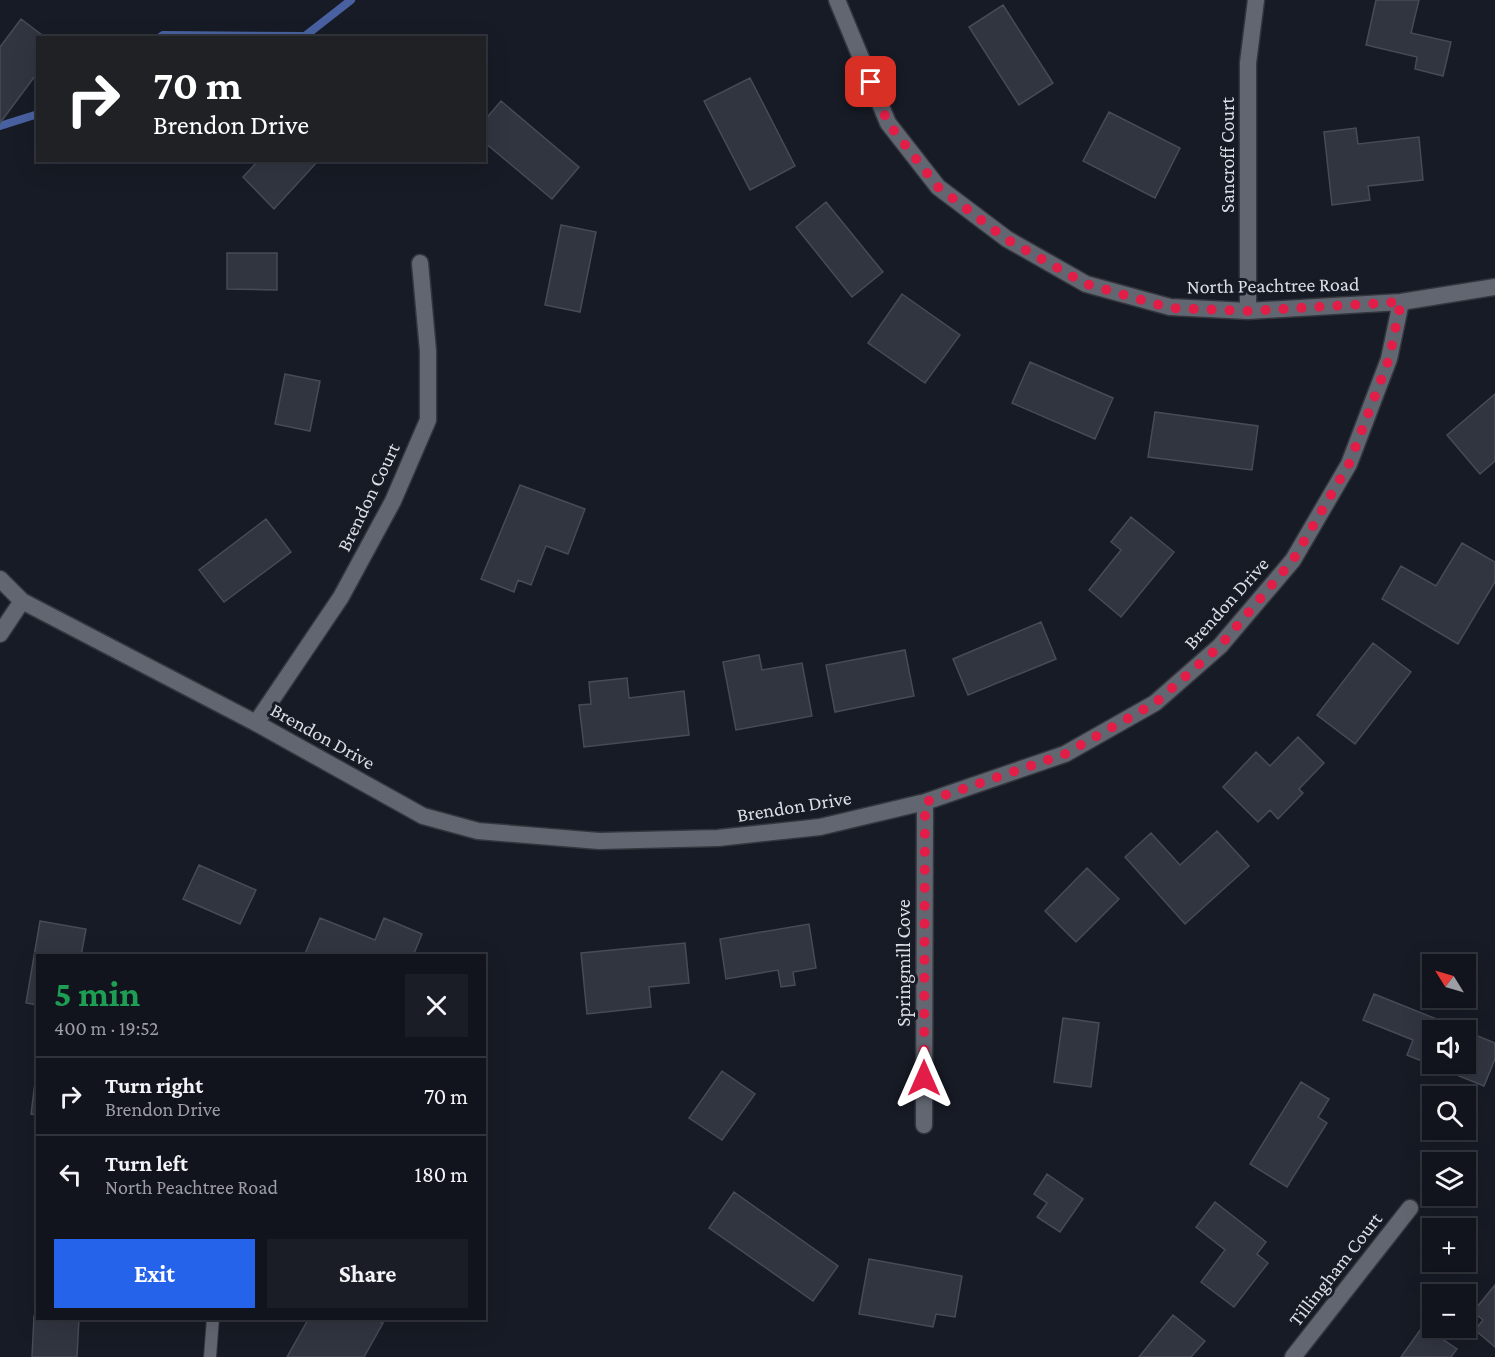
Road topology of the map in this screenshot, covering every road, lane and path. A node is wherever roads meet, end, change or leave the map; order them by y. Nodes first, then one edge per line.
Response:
1 (837, 0) edge
2 (1256, 0) edge
3 (420, 263) dead end
4 (1495, 287) edge
5 (1401, 302) junction
6 (1248, 311) junction
7 (0, 579) edge
8 (22, 601) junction
9 (0, 634) edge
10 (256, 723) junction
11 (925, 802) junction
12 (924, 1125) dead end
13 (1410, 1208) dead end
14 (213, 1320) edge
15 (210, 1357) edge
16 (1293, 1357) edge

1 - 6 street, North Peachtree Road
2 - 6 street, Sancroff Court
3 - 10 street, Brendon Court
4 - 5 street, North Peachtree Road
5 - 6 street, North Peachtree Road
5 - 11 street, Brendon Drive
7 - 8 street, Brendon Drive
8 - 9 street
8 - 10 street, Brendon Drive
10 - 11 street, Brendon Drive
11 - 12 street, Springmill Cove
13 - 16 street, Tillingham Court
14 - 15 lane

